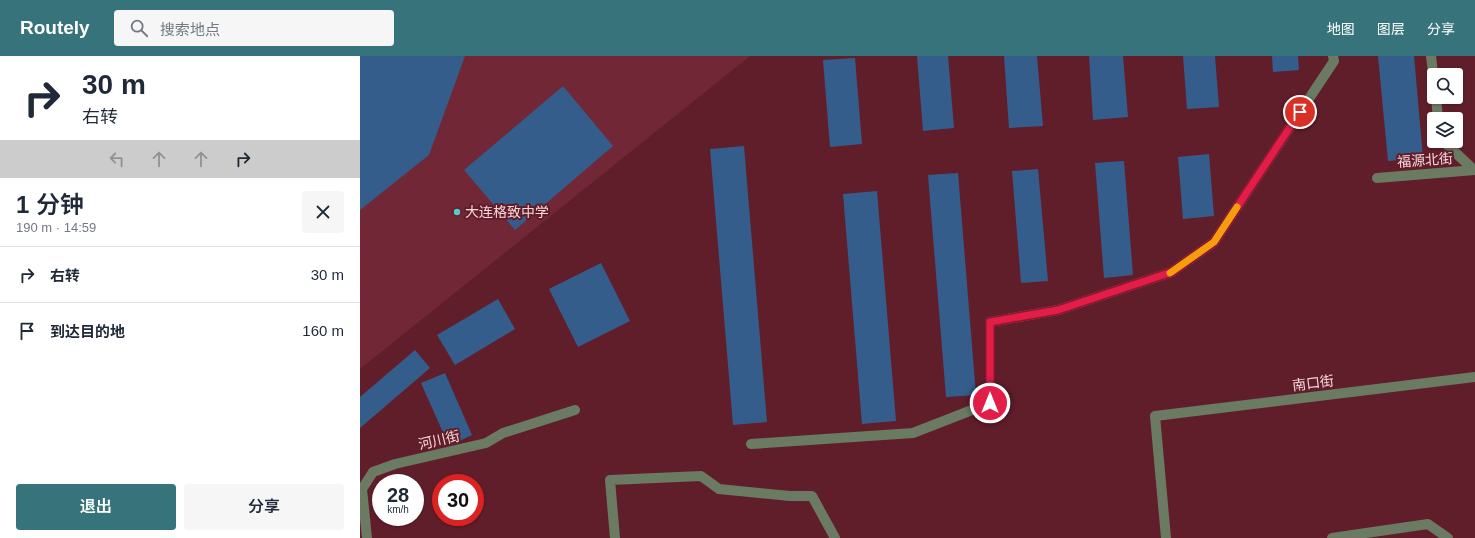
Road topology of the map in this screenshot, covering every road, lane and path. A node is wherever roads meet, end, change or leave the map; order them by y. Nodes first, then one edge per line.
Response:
1 (1333, 56) edge
2 (1431, 56) edge
3 (1432, 68) edge
4 (1451, 148) edge
5 (1475, 170) edge
6 (1377, 178) dead end
7 (1475, 378) edge
8 (575, 410) dead end
9 (751, 444) dead end
10 (366, 538) edge
11 (615, 538) edge
12 (835, 538) edge
13 (1166, 538) edge
14 (1332, 538) edge
15 (1448, 538) edge

1 - 9 street
2 - 3 street
4 - 5 street
5 - 6 street, 福源北街
7 - 13 street, 南口街
8 - 10 street, 河川街
11 - 12 street
14 - 15 street

